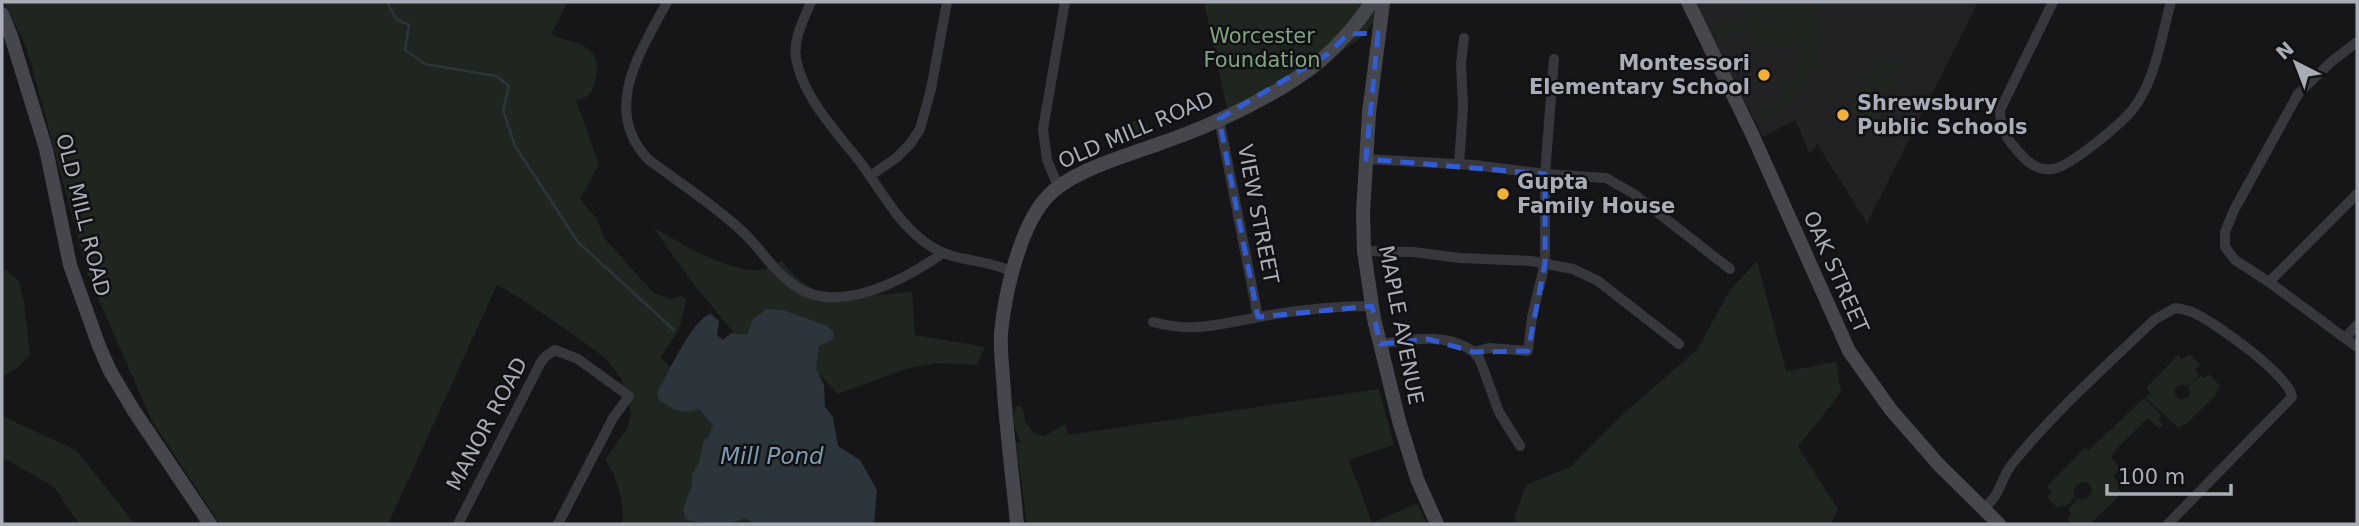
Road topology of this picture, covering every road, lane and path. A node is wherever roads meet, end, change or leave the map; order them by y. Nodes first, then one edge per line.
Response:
1 (667, 2) edge
2 (811, 2) edge
3 (947, 2) edge
4 (1065, 2) edge
5 (1372, 2) edge
6 (1383, 2) edge
7 (1688, 2) edge
8 (2053, 2) edge
9 (2171, 2) edge
10 (2, 14) edge
11 (1363, 16) junction
12 (1380, 26) junction
13 (1348, 34) junction
14 (1464, 38) dead end
15 (2357, 42) edge
16 (1554, 59) dead end
17 (1219, 119) junction
18 (1366, 159) junction
19 (1459, 164) junction
20 (1545, 174) junction
21 (870, 176) junction
22 (1058, 186) junction
23 (2357, 194) edge
24 (1364, 251) junction
25 (943, 253) junction
26 (1545, 263) junction
27 (1730, 269) dead end
28 (1013, 273) junction
29 (2270, 282) junction
30 (1372, 306) junction
31 (1258, 317) junction
32 (1153, 322) dead end
33 (2357, 325) edge
34 (2346, 337) junction
35 (1380, 344) junction
36 (1679, 344) dead end
37 (2357, 347) edge
38 (1474, 352) junction
39 (1520, 446) dead end
40 (1983, 508) junction
41 (210, 524) edge
42 (458, 524) edge
43 (558, 524) edge
44 (1017, 524) edge
45 (1437, 524) edge
46 (1998, 524) edge
47 (2168, 524) edge

1 - 25 street
2 - 21 street
3 - 21 street
4 - 22 street
5 - 11 street, OLD MILL ROAD
6 - 12 street, MAPLE AVENUE
7 - 40 street, OAK STREET
8 - 9 street
10 - 41 street, OLD MILL ROAD
11 - 12 street
11 - 13 street, OLD MILL ROAD
12 - 13 street
12 - 18 street, MAPLE AVENUE
13 - 17 street, OLD MILL ROAD
14 - 19 street
15 - 29 street
16 - 20 street
17 - 22 street, OLD MILL ROAD
17 - 31 street, VIEW STREET
18 - 19 street
18 - 24 street, MAPLE AVENUE
19 - 20 street
20 - 26 street
20 - 27 street
21 - 25 street
22 - 28 street, OLD MILL ROAD
23 - 29 street
24 - 26 street
24 - 30 street, MAPLE AVENUE
25 - 28 street
26 - 36 street
26 - 38 street
28 - 44 street, OLD MILL ROAD
29 - 34 street
30 - 31 street
30 - 35 street, MAPLE AVENUE
31 - 32 street
33 - 34 street
34 - 37 street
35 - 38 street
35 - 45 street, MAPLE AVENUE
38 - 39 street
40 - 46 street, OAK STREET
40 - 47 street
42 - 43 street, MANOR ROAD

